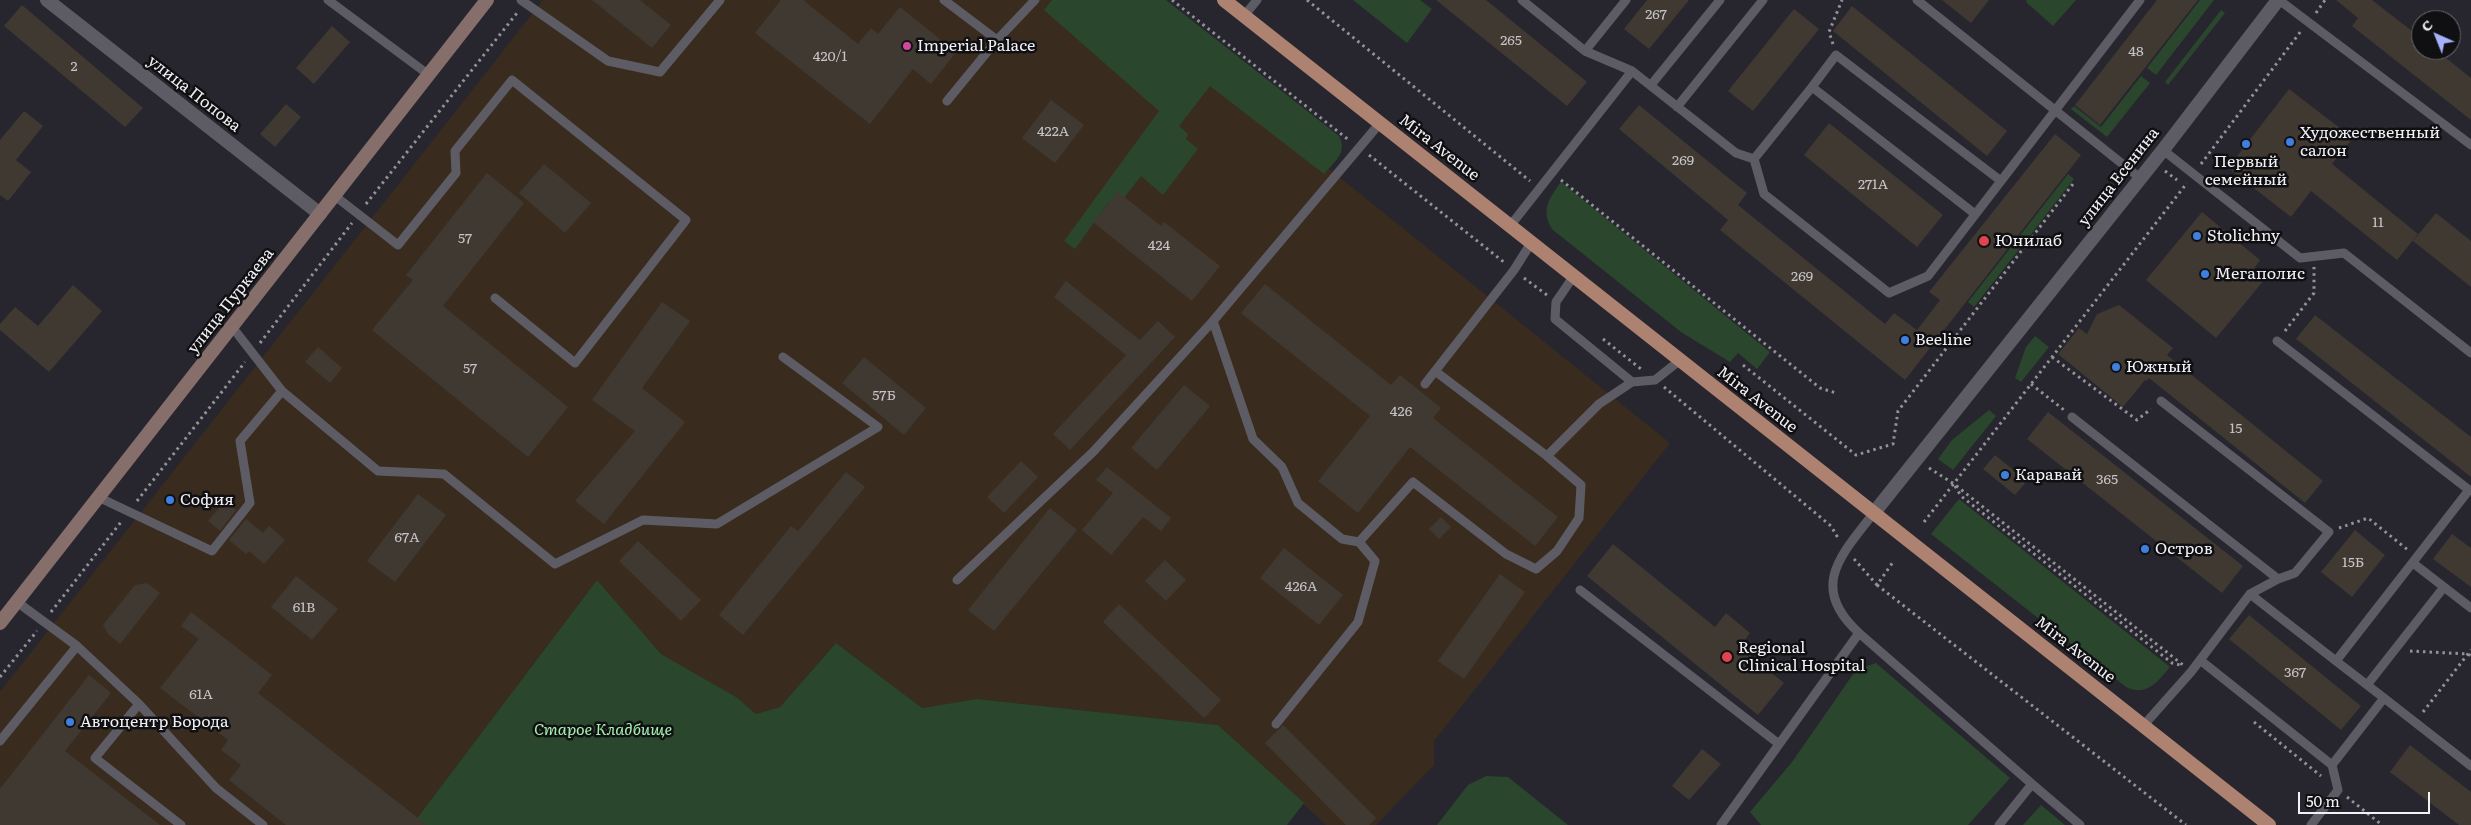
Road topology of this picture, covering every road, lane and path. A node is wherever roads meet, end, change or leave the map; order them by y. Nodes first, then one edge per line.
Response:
1 (47, 0) edge
2 (328, 0) edge
3 (487, 0) edge
4 (720, 0) edge
5 (944, 0) edge
6 (1035, 0) edge
7 (1172, 0) edge
8 (1224, 0) edge
9 (1257, 0) edge
10 (1307, 0) edge
11 (1522, 0) edge
12 (1626, 0) edge
13 (1720, 0) edge
14 (1763, 0) edge
15 (1842, 0) edge
16 (1917, 0) edge
17 (2140, 0) edge
18 (2278, 0) edge
19 (2326, 0) edge
20 (523, 2) edge
21 (1244, 16) junction
22 (2308, 22) junction
23 (997, 40) junction
24 (1585, 51) junction
25 (1836, 54) junction
26 (1632, 71) junction
27 (429, 75) junction
28 (1651, 85) junction
29 (1812, 87) junction
30 (947, 101) dead end
31 (1677, 107) junction
32 (2054, 110) junction
33 (1380, 123) junction
34 (2471, 146) edge
35 (1359, 148) junction
36 (2163, 150) junction
37 (1754, 159) junction
38 (1553, 173) junction
39 (2194, 174) junction
40 (2140, 178) junction
41 (2000, 181) junction
42 (2073, 184) dead end
43 (1540, 189) junction
44 (335, 196) junction
45 (320, 214) junction
46 (359, 214) junction
47 (1975, 214) junction
48 (1510, 226) junction
49 (1531, 243) junction
50 (2315, 257) junction
51 (1514, 270) junction
52 (1573, 277) junction
53 (495, 298) dead end
54 (1556, 302) junction
55 (1213, 321) junction
56 (233, 328) junction
57 (1602, 338) dead end
58 (2277, 341) joint
59 (253, 353) junction
60 (2471, 353) edge
61 (783, 357) dead end
62 (2052, 357) junction
63 (1679, 360) junction
64 (1743, 365) dead end
65 (1435, 371) junction
66 (1655, 380) junction
67 (1632, 382) junction
68 (1425, 384) dead end
69 (2031, 384) junction
70 (282, 391) junction
71 (1836, 393) dead end
72 (2162, 401) joint
73 (2072, 416) joint
74 (1547, 456) junction
75 (1927, 467) dead end
76 (1954, 484) junction
77 (98, 497) junction
78 (129, 512) junction
79 (1873, 514) junction
80 (1924, 522) dead end
81 (2329, 532) junction
82 (1359, 542) junction
83 (1846, 549) junction
84 (2415, 560) junction
85 (1893, 562) dead end
86 (2278, 579) junction
87 (957, 580) dead end
88 (1877, 584) junction
89 (2444, 587) junction
90 (1580, 590) dead end
91 (2250, 594) junction
92 (17, 602) junction
93 (2471, 608) edge
94 (44, 622) junction
95 (0, 623) edge
96 (1858, 633) junction
97 (77, 646) junction
98 (2394, 650) junction
99 (2470, 654) edge
100 (2200, 660) junction
101 (2336, 662) junction
102 (2184, 666) dead end
103 (0, 677) edge
104 (2367, 685) junction
105 (2384, 698) junction
106 (139, 704) junction
107 (2253, 722) dead end
108 (2415, 723) junction
109 (1276, 724) dead end
110 (2143, 726) junction
111 (0, 741) edge
112 (1779, 744) junction
113 (2332, 765) junction
114 (2471, 766) edge
115 (2032, 784) junction
116 (2338, 790) junction
117 (180, 825) edge
118 (263, 825) edge
119 (1721, 825) edge
120 (1998, 825) edge
121 (2080, 825) edge
122 (2186, 825) edge
123 (2268, 825) edge
124 (2311, 825) edge
125 (2382, 825) edge

1 - 45 street, улица Попова
2 - 27 lane
3 - 27 main road, улица Пуркаева
4 - 20 lane
5 - 23 lane
6 - 23 lane
7 - 35 path
8 - 21 main road, Mira Avenue
9 - 21 lane
10 - 43 path
11 - 24 lane
12 - 24 lane
13 - 28 lane
14 - 31 lane
15 - 25 path
16 - 32 lane
17 - 32 lane
18 - 22 lane
18 - 36 street, улица Есенина
19 - 22 path
20 - 46 path
21 - 33 main road, Mira Avenue
22 - 34 lane
22 - 39 path
23 - 30 lane
24 - 26 lane
25 - 29 lane
25 - 41 lane
26 - 28 lane
26 - 38 lane
27 - 44 main road, улица Пуркаева
28 - 31 lane
29 - 37 lane
29 - 47 lane
31 - 37 lane
32 - 40 lane
32 - 41 lane
33 - 35 lane
33 - 48 main road, Mira Avenue
35 - 51 path
35 - 55 lane
36 - 39 lane
36 - 40 street, улица Есенина
37 - 47 lane
38 - 43 lane
38 - 71 path
39 - 50 lane
39 - 62 path
40 - 79 street, улица Есенина
41 - 47 lane
42 - 64 path
43 - 48 lane
44 - 45 main road, улица Пуркаева
44 - 46 lane
45 - 56 main road, улица Пуркаева
46 - 53 lane
46 - 59 path
48 - 49 main road, Mira Avenue
49 - 51 lane
49 - 52 main road, Mira Avenue
50 - 58 path
50 - 60 lane
51 - 54 path
51 - 65 lane
52 - 54 lane
52 - 63 main road, Mira Avenue
54 - 67 lane
55 - 82 lane
55 - 87 lane
56 - 59 lane
56 - 77 main road, улица Пуркаева
57 - 66 path
58 - 84 lane
59 - 70 lane
59 - 78 path
61 - 70 lane
62 - 69 path
62 - 72 path
63 - 66 lane
63 - 79 main road, Mira Avenue
65 - 68 lane
65 - 74 lane
66 - 67 lane
66 - 83 path
67 - 74 lane
69 - 73 path
69 - 76 path
70 - 78 lane
72 - 81 lane
73 - 86 lane
74 - 82 lane
75 - 76 path
76 - 80 path
76 - 102 path
77 - 78 lane
77 - 92 main road, улица Пуркаева
78 - 94 path
79 - 83 lane
79 - 110 main road, Mira Avenue
81 - 84 path
81 - 86 lane
82 - 109 lane
83 - 88 path
83 - 96 lane
84 - 89 lane
84 - 101 lane
85 - 88 path
86 - 91 lane
88 - 122 path
89 - 93 lane
89 - 98 lane
90 - 112 lane
91 - 100 lane
91 - 101 lane
92 - 94 lane
92 - 95 main road, улица Пуркаева
94 - 97 lane
94 - 103 path
96 - 112 lane
96 - 115 lane
97 - 106 lane
97 - 111 lane
98 - 99 path
98 - 104 lane
99 - 108 path
100 - 110 lane
100 - 113 lane
101 - 104 lane
104 - 105 lane
105 - 108 lane
105 - 113 lane
106 - 117 lane
106 - 118 lane
107 - 116 path
108 - 114 lane
110 - 123 main road, Mira Avenue
112 - 119 lane
113 - 116 lane
115 - 120 lane
115 - 121 lane
116 - 124 lane
116 - 125 path

